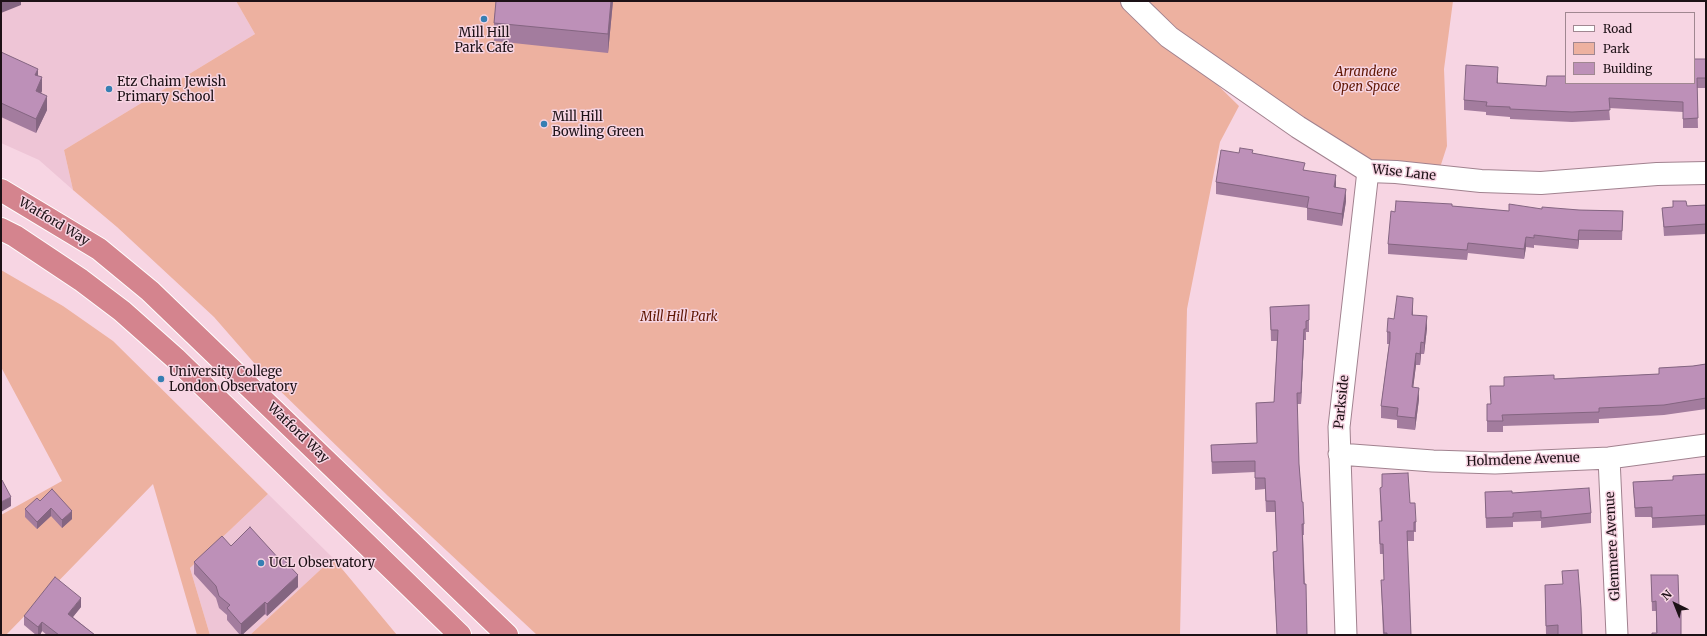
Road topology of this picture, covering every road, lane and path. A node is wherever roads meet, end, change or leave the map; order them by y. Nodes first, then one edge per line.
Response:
1 (1132, 1) edge
2 (1368, 171) junction
3 (1706, 173) edge
4 (1, 190) edge
5 (1, 230) edge
6 (1706, 445) edge
7 (1339, 454) junction
8 (1609, 458) junction
9 (460, 635) edge
10 (507, 635) edge
11 (1346, 635) edge
12 (1617, 635) edge

1 - 2 street, Wise Lane
2 - 3 street, Wise Lane
2 - 7 street, Parkside
4 - 10 highway, Watford Way
5 - 9 highway
6 - 8 street, Holmdene Avenue
7 - 8 street, Holmdene Avenue
7 - 11 street, Parkside
8 - 12 street, Glenmere Avenue

